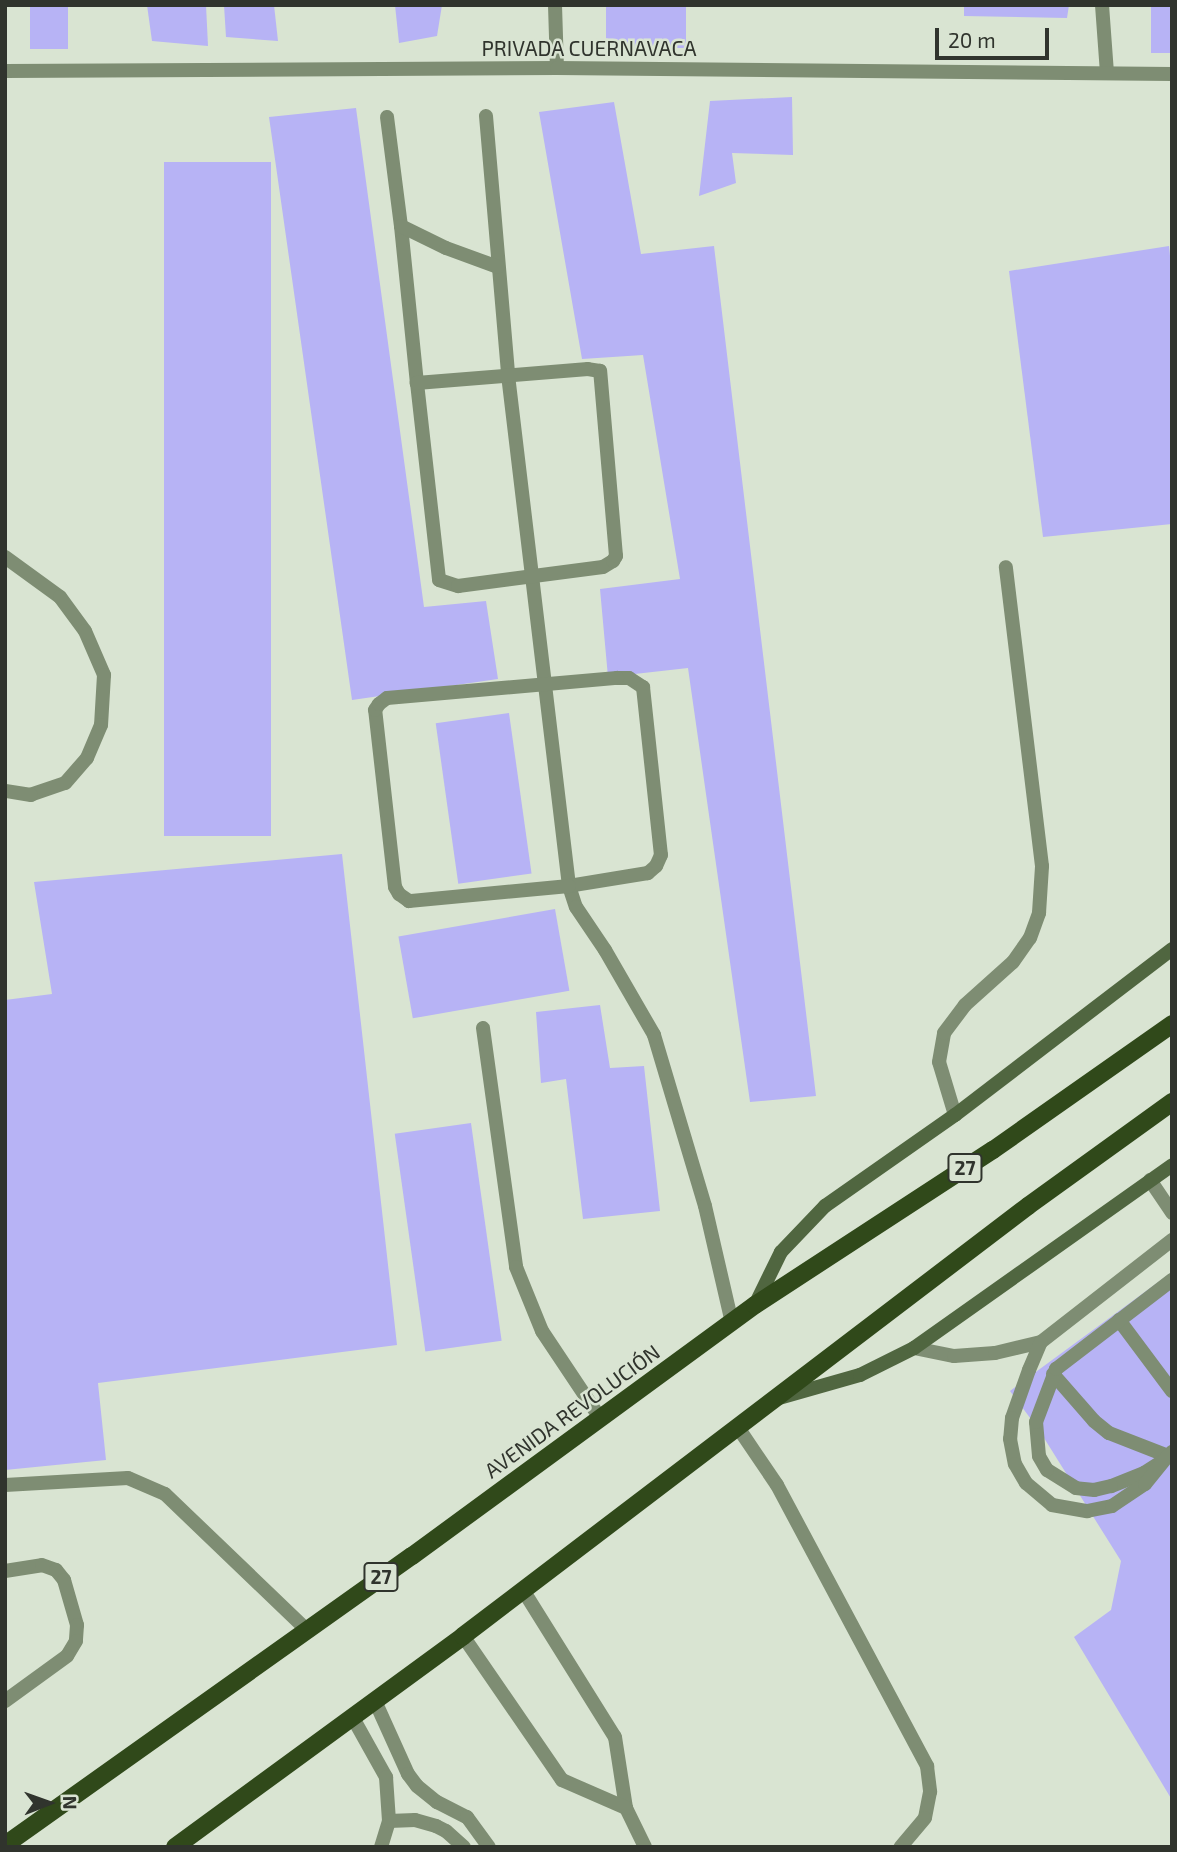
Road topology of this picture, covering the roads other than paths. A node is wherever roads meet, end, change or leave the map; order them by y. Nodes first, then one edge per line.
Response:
1 (555, 5) edge
2 (1102, 5) edge
3 (557, 68) junction
4 (5, 71) edge
5 (1107, 73) junction
6 (1172, 74) edge
7 (485, 116) dead end
8 (387, 117) dead end
9 (401, 226) junction
10 (498, 267) junction
11 (508, 375) junction
12 (417, 383) junction
13 (5, 557) edge
14 (1006, 567) dead end
15 (532, 575) junction
16 (543, 686) junction
17 (5, 791) edge
18 (569, 887) junction
19 (1172, 949) edge
20 (1172, 1024) edge
21 (483, 1028) dead end
22 (1172, 1102) edge
23 (955, 1115) junction
24 (1172, 1165) edge
25 (1150, 1180) junction
26 (1172, 1213) edge
27 (1172, 1240) edge
28 (1172, 1280) edge
29 (755, 1306) junction
30 (1119, 1320) junction
31 (732, 1323) junction
32 (1041, 1342) junction
33 (914, 1348) junction
34 (1053, 1374) junction
35 (1172, 1391) edge
36 (774, 1399) junction
37 (600, 1418) junction
38 (737, 1426) junction
39 (1170, 1454) edge
40 (5, 1485) edge
41 (5, 1571) edge
42 (523, 1590) junction
43 (306, 1629) junction
44 (463, 1636) junction
45 (5, 1701) edge
46 (375, 1701) junction
47 (352, 1718) junction
48 (626, 1808) junction
49 (389, 1821) junction
50 (5, 1845) edge
51 (175, 1847) edge
52 (381, 1847) edge
53 (464, 1847) edge
54 (489, 1847) edge
55 (645, 1847) edge
56 (901, 1847) edge

1 - 3 street
2 - 5 street
3 - 4 street, PRIVADA CUERNAVACA
3 - 5 street, PRIVADA CUERNAVACA
5 - 6 street, PRIVADA CUERNAVACA
7 - 10 street
8 - 9 street
9 - 10 street
9 - 12 street
10 - 11 street
11 - 12 street
11 - 15 street
11 - 15 street
12 - 15 street
13 - 17 street
14 - 23 street
15 - 16 street
16 - 18 street
16 - 18 street
16 - 18 street
18 - 31 street
19 - 23 street
20 - 29 main road, AVENIDA REVOLUCIÓN / 27
21 - 37 street
22 - 36 main road
23 - 29 street
24 - 25 street
25 - 26 street
25 - 33 street
27 - 32 street
28 - 30 street
29 - 31 main road, AVENIDA REVOLUCIÓN / 27
30 - 34 street
30 - 35 street
31 - 37 main road, AVENIDA REVOLUCIÓN / 27
32 - 33 street
32 - 39 street, bridge
33 - 36 street
34 - 39 street
34 - 39 street
36 - 38 main road
37 - 43 main road, AVENIDA REVOLUCIÓN / 27
38 - 42 main road
38 - 56 street
40 - 43 street
41 - 45 street
42 - 44 main road
42 - 48 street
43 - 50 main road, AVENIDA REVOLUCIÓN / 27
44 - 46 main road
44 - 48 street
46 - 47 main road
46 - 54 street
47 - 49 street
47 - 51 main road
48 - 55 street
49 - 52 street
49 - 53 street

